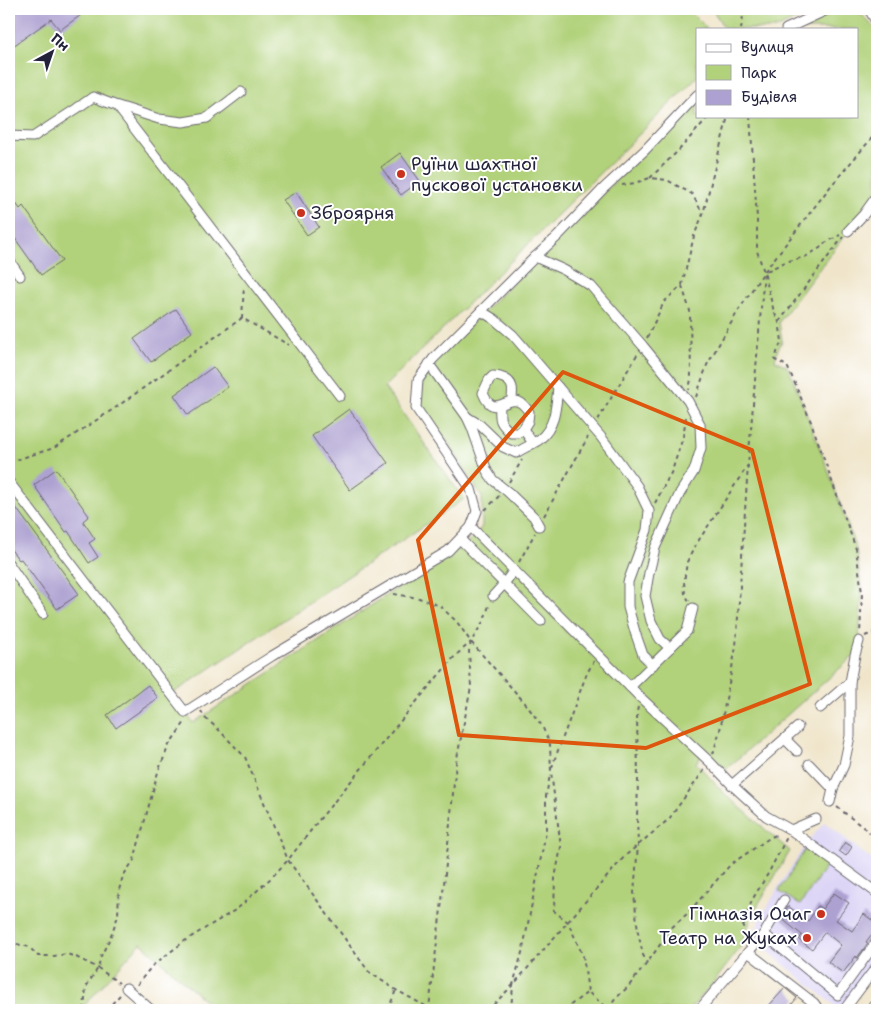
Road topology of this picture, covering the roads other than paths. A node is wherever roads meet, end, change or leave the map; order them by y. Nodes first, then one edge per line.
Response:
1 (829, 9) edge
2 (867, 9) edge
3 (877, 23) edge
4 (788, 28) edge
5 (241, 92) dead end
6 (696, 96) edge
7 (117, 106) junction
8 (9, 136) edge
9 (877, 196) edge
10 (848, 232) road end
11 (535, 257) junction
12 (9, 260) edge
13 (20, 276) dead end
14 (481, 312) junction
15 (429, 364) junction
16 (558, 387) junction
17 (340, 396) dead end
18 (512, 400) junction
19 (500, 406) junction
20 (467, 417) junction
21 (523, 430) junction
22 (533, 443) junction
23 (9, 482) edge
24 (539, 526) dead end
25 (471, 527) junction
26 (460, 539) junction
27 (9, 564) edge
28 (514, 570) junction
29 (504, 584) junction
30 (493, 596) road end
31 (692, 608) road end
32 (43, 614) dead end
33 (541, 621) dead end
34 (859, 641) road end
35 (670, 648) junction
36 (653, 665) junction
37 (850, 682) junction
38 (630, 687) junction
39 (820, 708) dead end
40 (798, 727) dead end
41 (785, 739) junction
42 (797, 751) dead end
43 (809, 764) dead end
44 (732, 785) junction
45 (833, 789) junction
46 (830, 802) road end
47 (816, 819) dead end
48 (791, 830) junction
49 (877, 893) edge
50 (784, 900) dead end
51 (764, 934) junction
52 (877, 941) edge
53 (748, 952) junction
54 (877, 966) edge
55 (128, 990) road end
56 (814, 1008) edge
57 (151, 1010) edge
58 (699, 1010) edge
59 (844, 1010) edge

1 - 4 street
2 - 3 street
5 - 7 street
6 - 11 street
7 - 8 street
7 - 17 street
9 - 10 street
11 - 14 street
11 - 35 street
12 - 13 street
14 - 15 street
14 - 16 street
15 - 20 street
15 - 25 street
16 - 22 street
16 - 36 street
18 - 19 street
18 - 19 street
18 - 21 street
19 - 21 street
20 - 22 street
20 - 24 street
21 - 22 street
23 - 26 street
25 - 26 street
25 - 28 street
26 - 29 street
27 - 32 street
28 - 29 street
28 - 38 street
29 - 30 street
29 - 33 street
31 - 35 street
34 - 37 street
35 - 36 street
36 - 38 street
37 - 39 street
37 - 45 street
38 - 44 street
40 - 41 street
41 - 42 street
41 - 44 street
43 - 45 street
44 - 48 street
45 - 46 street
47 - 48 street
48 - 49 street
50 - 51 street
51 - 52 street
51 - 53 street
53 - 56 street
53 - 58 street
54 - 59 street
55 - 57 street

